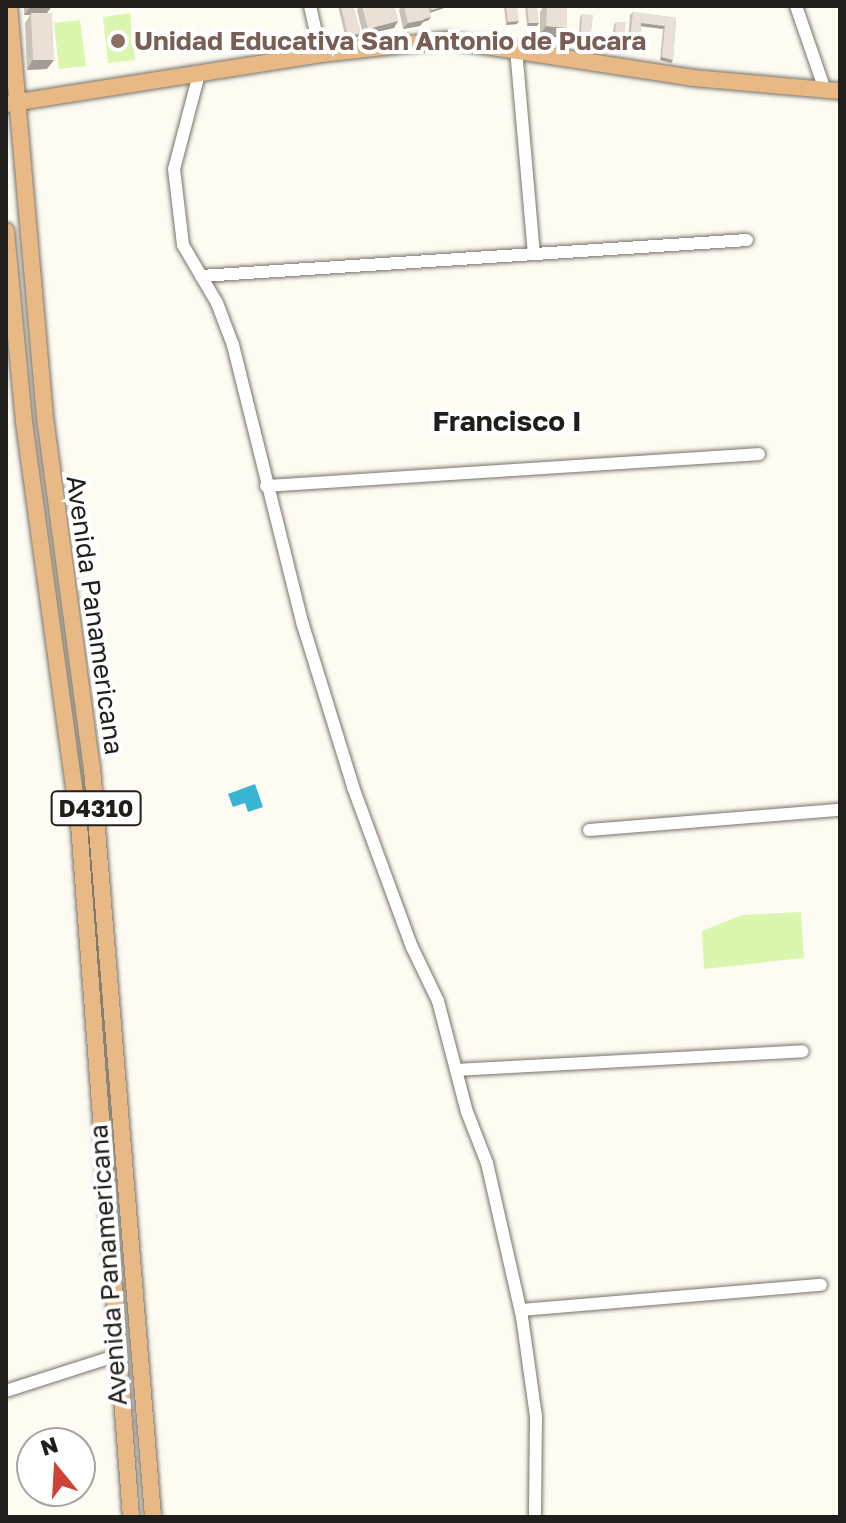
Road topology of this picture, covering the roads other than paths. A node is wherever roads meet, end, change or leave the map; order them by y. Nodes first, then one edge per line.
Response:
1 (9, 6) edge
2 (310, 6) edge
3 (796, 6) edge
4 (516, 49) junction
5 (321, 54) junction
6 (199, 74) junction
7 (832, 90) edge
8 (10, 103) edge
9 (6, 231) edge
10 (747, 240) dead end
11 (534, 253) junction
12 (201, 276) junction
13 (759, 454) dead end
14 (50, 463) junction
15 (31, 467) junction
16 (266, 486) junction
17 (58, 602) junction
18 (79, 684) junction
19 (61, 687) junction
20 (840, 810) edge
21 (589, 830) dead end
22 (112, 986) junction
23 (92, 988) junction
24 (802, 1051) dead end
25 (456, 1070) junction
26 (128, 1218) junction
27 (109, 1219) junction
28 (821, 1285) dead end
29 (521, 1310) junction
30 (118, 1355) junction
31 (6, 1391) edge
32 (144, 1419) junction
33 (123, 1420) junction
34 (131, 1517) edge
35 (153, 1517) edge
36 (535, 1517) edge

1 - 8 main road, Avenida Panamericana / D4310
2 - 5 street
3 - 7 street
4 - 5 main road
4 - 7 main road
4 - 11 street
5 - 6 main road
6 - 8 main road
6 - 12 street
8 - 14 main road, Avenida Panamericana / D4310
9 - 15 main road, Avenida Panamericana / D4310
10 - 11 street
11 - 12 street
12 - 16 street
13 - 16 street
14 - 15 main road
14 - 17 main road, Avenida Panamericana / D4310
15 - 17 main road, Avenida Panamericana / D4310
16 - 25 street
17 - 18 main road, Avenida Panamericana / D4310
17 - 19 main road, Avenida Panamericana / D4310
18 - 19 main road
18 - 22 main road, Avenida Panamericana / D4310
19 - 23 main road, Avenida Panamericana / D4310
20 - 21 street
22 - 23 main road
22 - 26 main road, Avenida Panamericana / D4310
23 - 27 main road, Avenida Panamericana / D4310
24 - 25 street
25 - 29 street
26 - 27 main road
26 - 32 main road, Avenida Panamericana / D4310
27 - 30 main road, Avenida Panamericana / D4310
28 - 29 street
29 - 36 street
30 - 31 street
30 - 33 main road, Avenida Panamericana / D4310
32 - 33 main road
32 - 35 main road, Avenida Panamericana / D4310
33 - 34 main road, Avenida Panamericana / D4310

